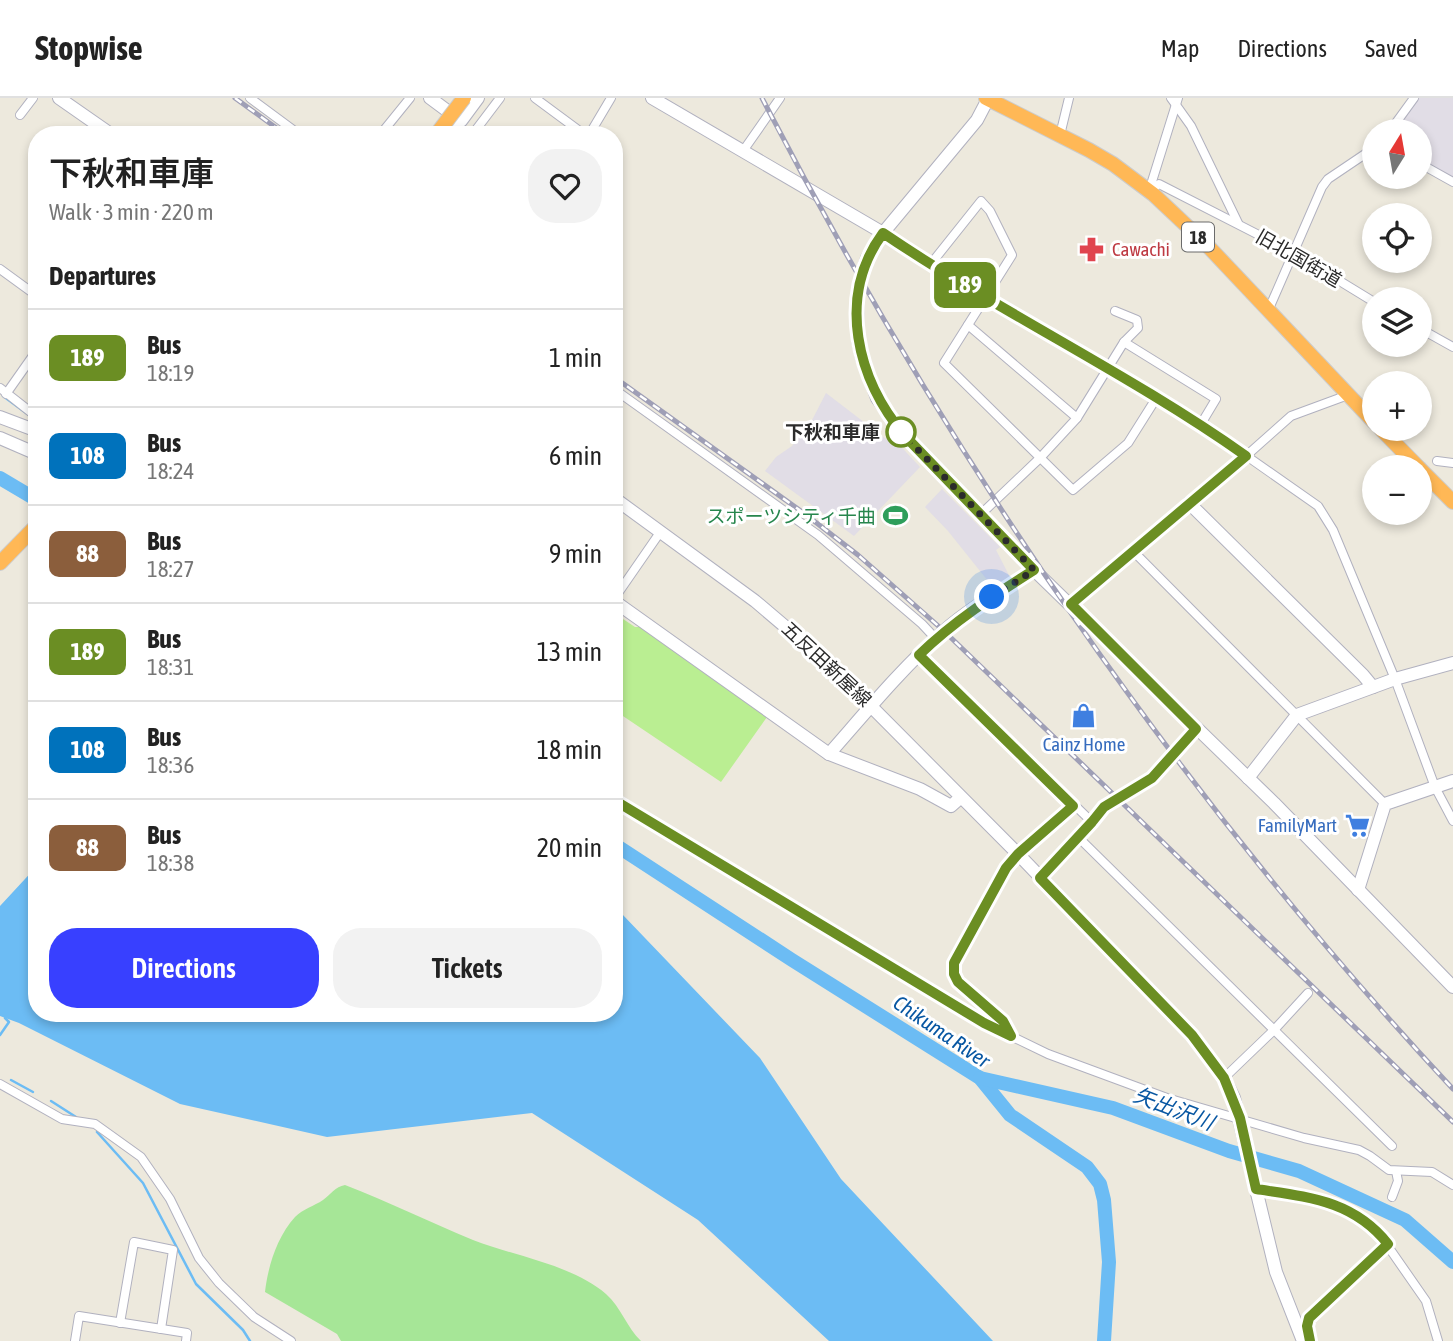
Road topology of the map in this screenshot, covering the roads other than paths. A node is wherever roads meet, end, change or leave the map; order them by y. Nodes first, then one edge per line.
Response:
1 (33, 98) edge
2 (59, 98) edge
3 (411, 98) edge
4 (430, 98) edge
5 (464, 98) edge
6 (478, 98) edge
7 (500, 98) edge
8 (535, 98) edge
9 (611, 98) edge
10 (652, 98) edge
11 (780, 98) edge
12 (987, 98) edge
13 (1069, 98) edge
14 (1414, 98) edge
15 (252, 99) edge
16 (1175, 100) edge
17 (20, 115) dead end
18 (1399, 119) edge
19 (459, 123) junction
20 (99, 126) edge
21 (288, 126) edge
22 (388, 126) edge
23 (443, 126) edge
24 (457, 126) edge
25 (462, 126) edge
26 (479, 126) edge
27 (574, 126) edge
28 (593, 126) edge
29 (1060, 135) junction
30 (743, 151) junction
31 (1362, 156) edge
32 (1432, 170) edge
33 (1453, 182) edge
34 (1149, 191) junction
35 (1238, 223) junction
36 (883, 233) junction
37 (1294, 253) junction
38 (930, 265) junction
39 (0, 269) edge
40 (28, 289) edge
41 (1362, 295) edge
42 (985, 297) junction
43 (1268, 311) junction
44 (1115, 312) dead end
45 (968, 325) junction
46 (1432, 335) edge
47 (1124, 342) junction
48 (1453, 347) edge
49 (28, 361) edge
50 (1109, 368) junction
51 (3, 391) edge
52 (623, 395) edge
53 (1348, 395) junction
54 (1157, 397) junction
55 (28, 410) edge
56 (1362, 410) edge
57 (0, 417) edge
58 (1077, 418) junction
59 (1201, 424) junction
60 (28, 428) edge
61 (0, 438) edge
62 (1393, 441) edge
63 (28, 450) edge
64 (1406, 455) edge
65 (1246, 456) junction
66 (1040, 458) junction
67 (1437, 461) dead end
68 (1453, 463) edge
69 (1432, 481) edge
70 (1453, 502) edge
71 (1189, 503) junction
72 (623, 504) edge
73 (981, 514) junction
74 (660, 531) junction
75 (28, 534) edge
76 (1134, 552) junction
77 (0, 563) edge
78 (1034, 570) junction
79 (623, 586) edge
80 (1071, 604) junction
81 (623, 606) edge
82 (936, 639) junction
83 (919, 655) junction
84 (1453, 663) edge
85 (1395, 679) junction
86 (1373, 687) junction
87 (871, 706) junction
88 (1297, 715) junction
89 (1196, 729) junction
90 (830, 754) junction
91 (1248, 778) junction
92 (1453, 782) edge
93 (1435, 787) junction
94 (960, 798) junction
95 (1385, 804) junction
96 (623, 805) edge
97 (1073, 806) junction
98 (1453, 821) edge
99 (1092, 822) junction
100 (1079, 837) junction
101 (1018, 854) junction
102 (1040, 878) junction
103 (1358, 890) junction
104 (1453, 987) edge
105 (1308, 993) dead end
106 (1274, 1030) junction
107 (1011, 1036) junction
108 (1224, 1078) junction
109 (0, 1084) edge
110 (1241, 1122) junction
111 (1392, 1146) dead end
112 (1396, 1171) junction
113 (1453, 1185) edge
114 (1255, 1186) junction
115 (1392, 1197) dead end
116 (1388, 1244) junction
117 (120, 1323) junction
118 (161, 1329) junction
119 (75, 1341) edge
120 (186, 1341) edge
121 (291, 1341) edge
122 (1303, 1341) edge
123 (1310, 1341) edge
124 (1438, 1341) edge

1 - 17 street
2 - 20 street
3 - 22 street
4 - 19 street
5 - 23 highway, bridge
6 - 19 street
7 - 26 street
8 - 27 street
9 - 28 street
10 - 30 street
11 - 30 street
12 - 29 highway, 18
12 - 36 street
13 - 29 street
14 - 18 street
15 - 21 street
16 - 34 street
16 - 35 street, 旧北国街道
19 - 24 street
19 - 25 street
29 - 34 highway, 18
30 - 36 street
31 - 37 street
32 - 33 street
34 - 35 street
34 - 43 highway, 18
35 - 37 street, 旧北国街道
36 - 38 street
36 - 73 street
37 - 41 street, 旧北国街道
37 - 43 street
38 - 42 street
38 - 42 street
39 - 40 street
42 - 45 street
42 - 50 street
43 - 53 highway, 18
44 - 47 street
45 - 58 street
45 - 66 street
46 - 48 street
47 - 50 street
47 - 59 street
49 - 51 street
50 - 54 street
50 - 58 street
51 - 55 street
52 - 82 street
53 - 56 highway, 18
53 - 65 street
54 - 59 street
54 - 66 street
57 - 60 street
58 - 66 street
59 - 65 street
61 - 63 street
62 - 64 highway
65 - 71 street
65 - 85 street
66 - 73 street
67 - 68 street
69 - 70 highway
71 - 76 street
71 - 86 street
72 - 74 street, 五反田新屋線
73 - 78 street
74 - 79 street
74 - 87 street, 五反田新屋線
75 - 77 highway
76 - 80 street
76 - 88 street
78 - 80 street
78 - 82 street
80 - 89 street
81 - 90 street
82 - 83 street
83 - 87 street
83 - 97 street
84 - 85 street
85 - 86 street
85 - 93 street
86 - 88 street
87 - 90 street
87 - 94 street, 五反田新屋線
88 - 91 street
88 - 95 street
89 - 91 street
89 - 99 street
90 - 94 street
91 - 103 street
92 - 93 street
93 - 95 street
93 - 98 street
94 - 101 street, 五反田新屋線
95 - 103 street
96 - 107 street
97 - 99 street
97 - 101 street
99 - 100 street
100 - 102 street
100 - 106 street
101 - 102 street, 五反田新屋線
101 - 107 street
102 - 108 street, 五反田新屋線
103 - 104 street
105 - 106 street
106 - 108 street
106 - 111 street
107 - 110 street
108 - 110 street, 五反田新屋線
109 - 121 street
110 - 112 street
110 - 114 street, 五反田新屋線
112 - 113 street
112 - 115 street
114 - 116 street
114 - 122 street, 五反田新屋線
116 - 123 street
116 - 124 street
117 - 118 street
117 - 118 street
117 - 119 street
118 - 120 street

